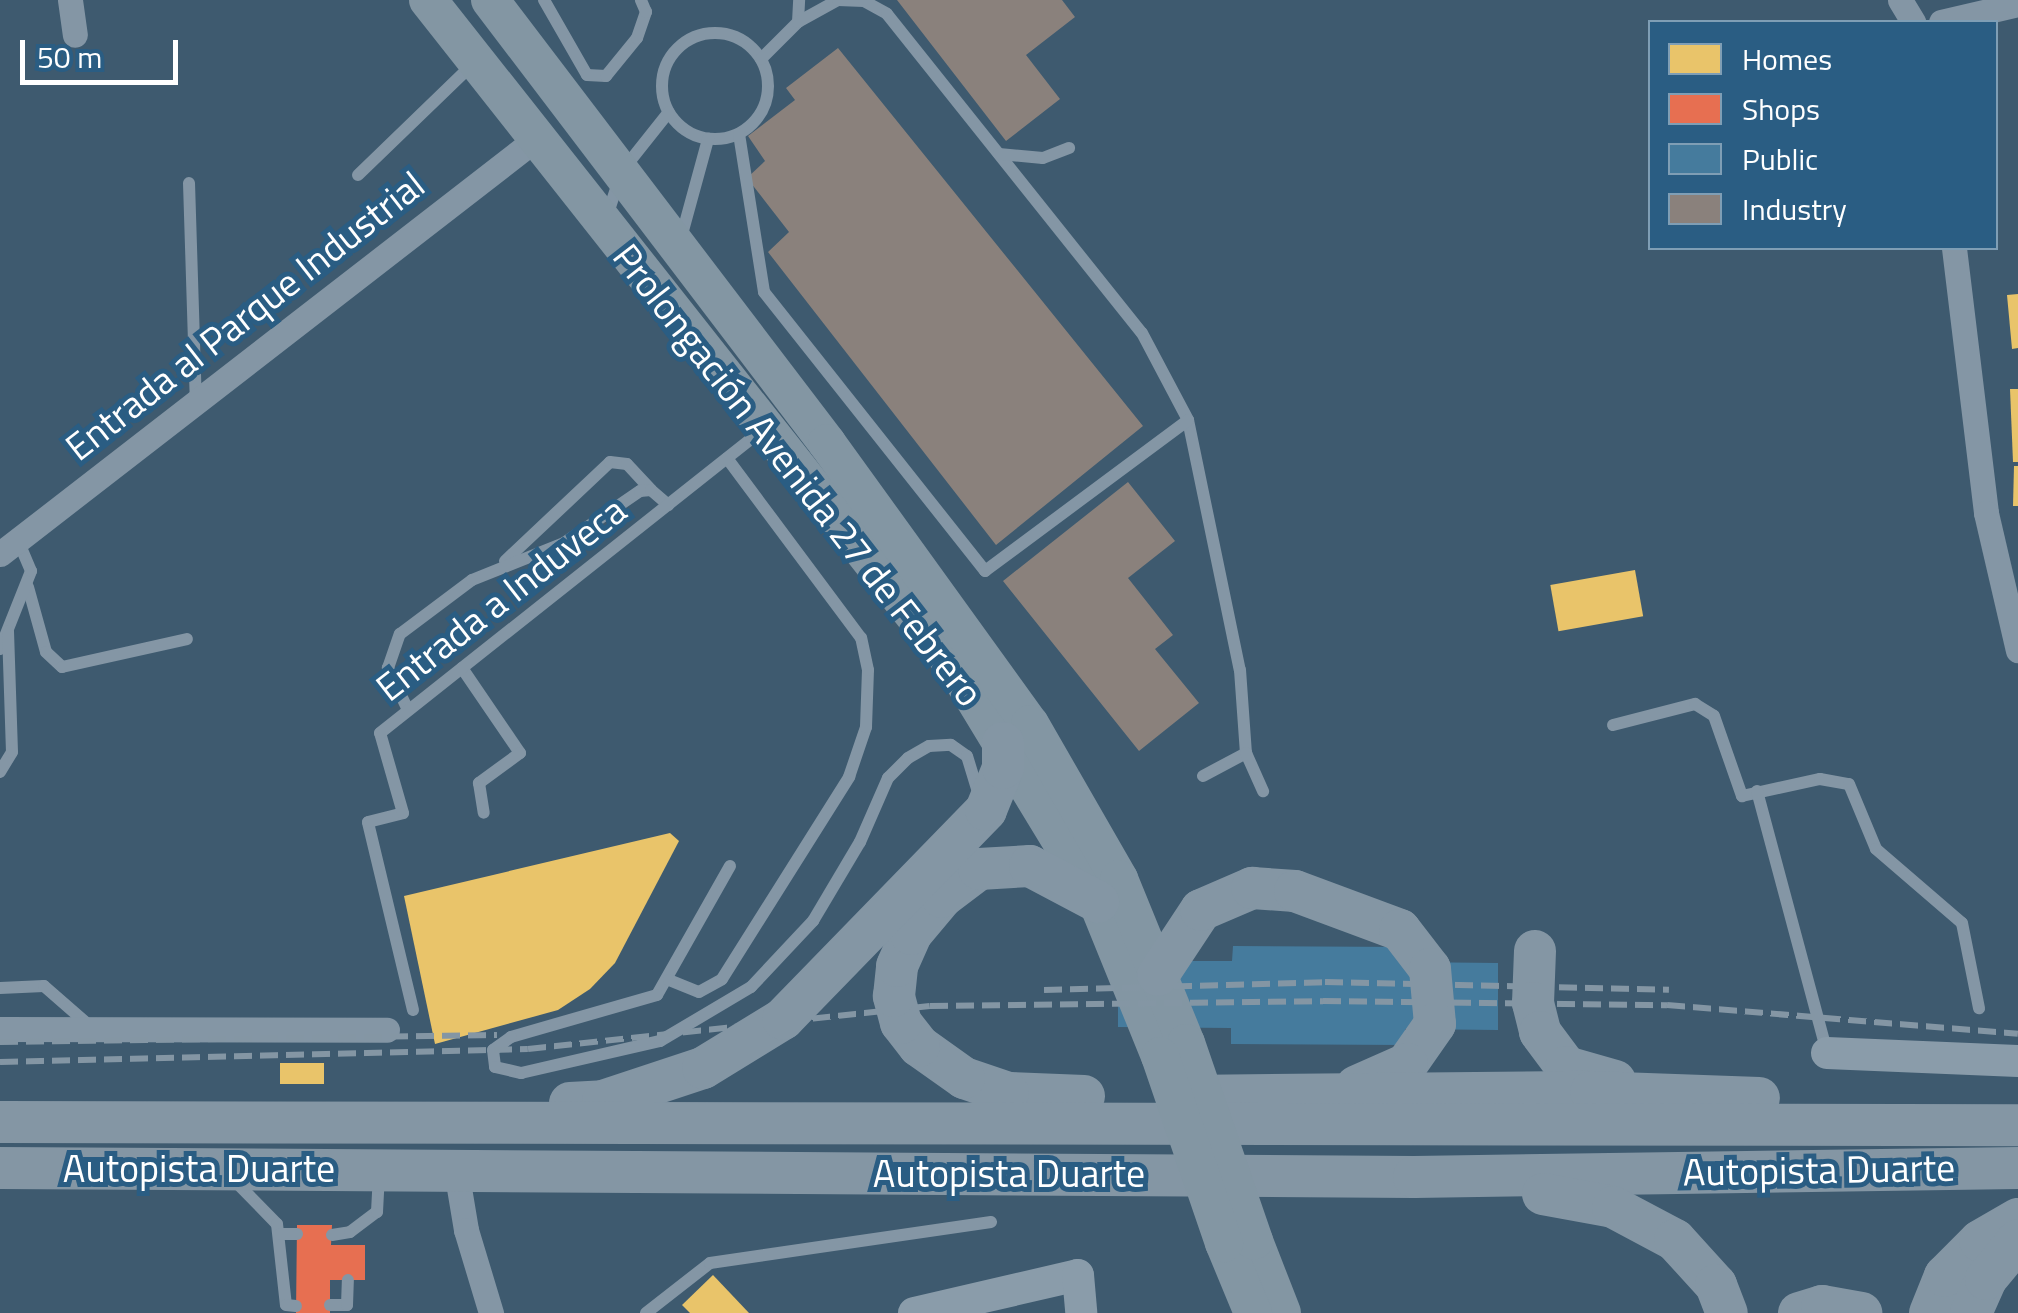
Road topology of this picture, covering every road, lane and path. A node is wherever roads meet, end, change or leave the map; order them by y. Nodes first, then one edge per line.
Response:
1 (70, 0) edge
2 (428, 0) edge
3 (490, 0) edge
4 (544, 0) edge
5 (641, 0) edge
6 (799, 0) edge
7 (2018, 4) edge
8 (1950, 20) edge
9 (798, 22) junction
10 (76, 36) dead end
11 (761, 59) junction
12 (476, 62) junction
13 (668, 112) junction
14 (738, 134) junction
15 (537, 138) junction
16 (708, 139) junction
17 (1068, 148) dead end
18 (999, 154) junction
19 (622, 171) junction
20 (358, 175) dead end
21 (189, 183) dead end
22 (605, 228) junction
23 (680, 246) junction
24 (1954, 250) edge
25 (196, 400) junction
26 (1188, 420) junction
27 (762, 430) junction
28 (827, 442) junction
29 (728, 458) junction
30 (796, 469) junction
31 (651, 490) junction
32 (668, 505) junction
33 (6, 540) edge
34 (503, 563) junction
35 (28, 587) junction
36 (8, 631) junction
37 (187, 640) dead end
38 (0, 649) edge
39 (2018, 650) edge
40 (462, 668) junction
41 (408, 710) junction
42 (1613, 725) dead end
43 (1003, 742) junction
44 (1246, 753) junction
45 (0, 772) edge
46 (1203, 776) dead end
47 (1758, 791) junction
48 (1263, 792) dead end
49 (484, 812) dead end
50 (973, 824) junction
51 (730, 866) dead end
52 (1098, 902) junction
53 (1535, 952) dead end
54 (669, 980) junction
55 (0, 988) edge
56 (1979, 1008) dead end
57 (413, 1010) dead end
58 (1165, 1022) junction
59 (91, 1027) junction
60 (0, 1029) edge
61 (387, 1030) dead end
62 (1828, 1053) joint
63 (2018, 1061) edge
64 (1340, 1092) junction
65 (1654, 1092) junction
66 (1008, 1093) junction
67 (603, 1101) junction
68 (0, 1122) edge
69 (442, 1123) junction
70 (2018, 1125) edge
71 (0, 1168) edge
72 (2018, 1168) edge
73 (223, 1169) junction
74 (378, 1169) junction
75 (456, 1170) junction
76 (1414, 1176) junction
77 (2018, 1218) edge
78 (991, 1222) dead end
79 (280, 1234) junction
80 (297, 1234) dead end
81 (332, 1235) dead end
82 (2018, 1240) edge
83 (1245, 1243) junction
84 (348, 1280) dead end
85 (296, 1306) dead end
86 (330, 1306) dead end
87 (492, 1313) edge
88 (646, 1313) edge
89 (914, 1313) edge
90 (1081, 1313) edge
91 (1253, 1313) edge
92 (1282, 1313) edge
93 (1727, 1313) edge
94 (1799, 1313) edge
95 (1861, 1313) edge
96 (1930, 1313) edge
97 (1971, 1313) edge

1 - 10 street
2 - 12 main road, Prolongación Avenida 27 de Febrero
3 - 19 main road, Prolongación Avenida 27 de Febrero
4 - 5 lane
6 - 9 lane
7 - 8 street
9 - 11 lane
9 - 18 lane
11 - 13 lane
11 - 14 lane
12 - 15 main road, Prolongación Avenida 27 de Febrero
12 - 20 lane
13 - 16 lane
13 - 19 lane
14 - 16 lane
14 - 26 lane
15 - 22 main road, Prolongación Avenida 27 de Febrero
15 - 25 street, Entrada al Parque Industrial
16 - 23 lane
17 - 18 lane
18 - 26 lane
19 - 22 lane
19 - 23 main road, Prolongación Avenida 27 de Febrero
21 - 25 lane
22 - 27 main road, Prolongación Avenida 27 de Febrero
23 - 28 main road, Prolongación Avenida 27 de Febrero
24 - 39 street
25 - 33 street, Entrada al Parque Industrial
26 - 44 lane
27 - 29 lane, Entrada a Induveca
27 - 30 main road, Prolongación Avenida 27 de Febrero
28 - 30 main road
28 - 58 main road, Prolongación Avenida 27 de Febrero
29 - 32 lane, Entrada a Induveca
29 - 54 lane
30 - 43 main road, Prolongación Avenida 27 de Febrero
31 - 32 lane
31 - 34 lane
31 - 34 lane
32 - 40 lane, Entrada a Induveca
33 - 35 lane
34 - 41 lane
35 - 36 lane
35 - 37 lane
36 - 38 lane
36 - 45 lane
40 - 41 lane, Entrada a Induveca
40 - 49 lane
41 - 57 lane, Entrada a Induveca
42 - 47 lane
43 - 50 highway
43 - 52 main road, Prolongación Avenida 27 de Febrero
44 - 46 lane
44 - 48 lane
47 - 56 lane
47 - 62 lane
50 - 54 lane
50 - 67 highway
51 - 54 lane
52 - 58 main road, Prolongación Avenida 27 de Febrero
52 - 66 highway
53 - 65 highway
55 - 59 lane
58 - 64 highway
58 - 83 main road, Prolongación Avenida 27 de Febrero, bridge
59 - 60 street
59 - 61 street
62 - 63 main road
64 - 65 highway
64 - 66 highway
65 - 70 highway
66 - 67 highway
67 - 69 highway
68 - 69 highway, Autopista Duarte
69 - 70 highway, Autopista Duarte
71 - 73 highway, Autopista Duarte
72 - 76 highway, Autopista Duarte
73 - 74 highway, Autopista Duarte
73 - 79 lane
74 - 75 highway, Autopista Duarte
74 - 81 lane
75 - 76 highway, Autopista Duarte
75 - 87 street
76 - 93 highway
77 - 96 highway
78 - 88 lane
79 - 80 lane
79 - 85 lane
82 - 97 highway
83 - 91 main road, Prolongación Avenida 27 de Febrero
83 - 92 main road, Prolongación Avenida 27 de Febrero
84 - 86 lane
89 - 90 main road
94 - 95 highway

